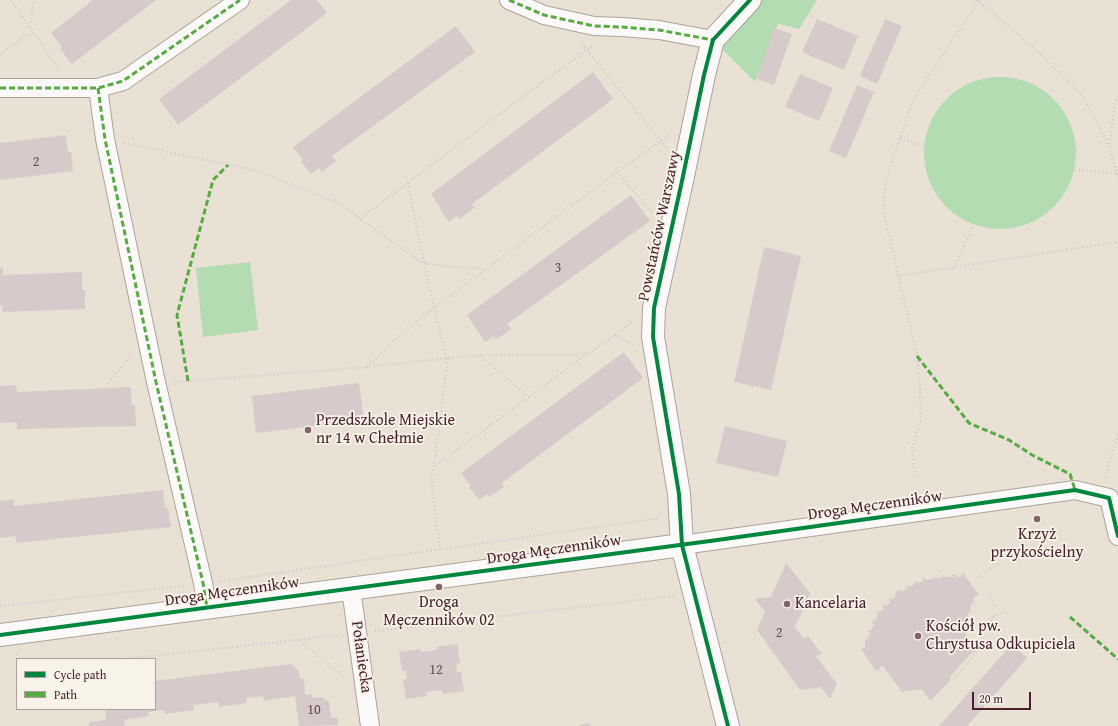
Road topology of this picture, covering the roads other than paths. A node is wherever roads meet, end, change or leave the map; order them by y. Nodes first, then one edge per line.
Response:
1 (240, 0) edge
2 (509, 0) edge
3 (750, 0) edge
4 (713, 40) junction
5 (0, 88) edge
6 (98, 88) junction
7 (1118, 536) edge
8 (682, 545) junction
9 (351, 589) junction
10 (207, 608) junction
11 (0, 635) edge
12 (370, 726) edge
13 (728, 726) edge

1 - 6 street
2 - 4 street
3 - 4 street, Powstańców Warszawy
4 - 8 street, Powstańców Warszawy
5 - 6 street
6 - 10 street
7 - 8 street, Droga Męczenników
8 - 9 street, Droga Męczenników
8 - 13 street, Powstańców Warszawy
9 - 10 street, Droga Męczenników
9 - 12 street, Połaniecka
10 - 11 street, Droga Męczenników

